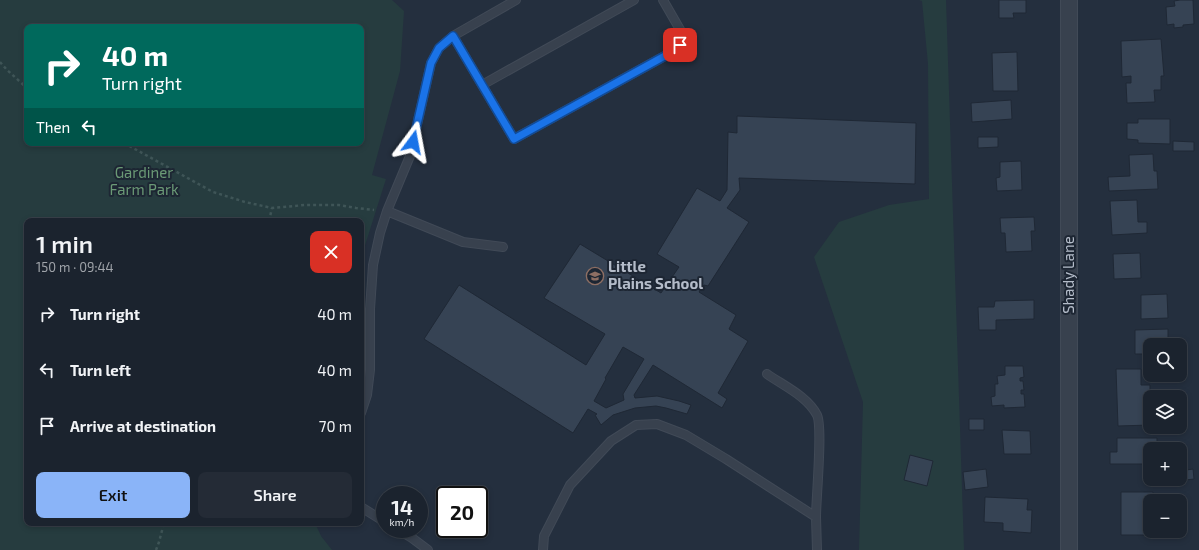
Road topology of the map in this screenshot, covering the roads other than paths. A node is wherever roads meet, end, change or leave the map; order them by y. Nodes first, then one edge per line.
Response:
1 (516, 0) edge
2 (634, 0) edge
3 (663, 0) edge
4 (1069, 0) edge
5 (453, 36) junction
6 (482, 85) junction
7 (387, 211) junction
8 (502, 247) dead end
9 (767, 374) dead end
10 (364, 404) edge
11 (364, 510) edge
12 (376, 517) edge
13 (816, 517) junction
14 (412, 538) edge
15 (428, 550) edge
16 (543, 550) edge
17 (817, 550) edge
18 (1069, 550) edge

1 - 5 lane
2 - 6 lane
3 - 6 lane
4 - 18 street, Shady Lane
5 - 6 lane
5 - 7 lane
7 - 8 lane
7 - 10 lane
9 - 13 lane
11 - 12 lane
13 - 16 lane
13 - 17 lane
14 - 15 lane

